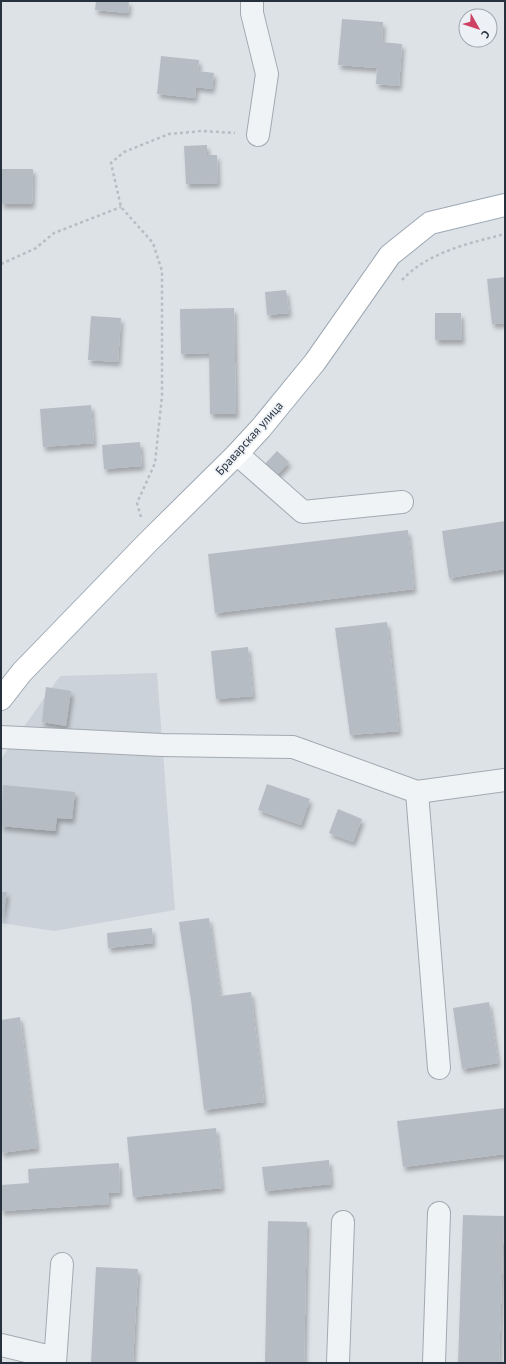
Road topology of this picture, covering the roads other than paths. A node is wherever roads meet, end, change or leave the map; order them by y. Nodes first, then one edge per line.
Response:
1 (252, 1) edge
2 (258, 135) road end
3 (505, 205) edge
4 (237, 454) junction
5 (402, 502) dead end
6 (1, 699) edge
7 (1, 737) edge
8 (505, 780) edge
9 (417, 792) junction
10 (439, 1068) dead end
11 (439, 1213) dead end
12 (343, 1222) dead end
13 (62, 1264) dead end
14 (1, 1345) edge
15 (55, 1360) edge
16 (338, 1363) edge
17 (434, 1363) edge

1 - 2 street
3 - 4 main road, Браварская улица
4 - 5 street
4 - 6 main road, Браварская улица
7 - 9 street
8 - 9 street
9 - 10 street
11 - 17 street
12 - 16 street
13 - 15 street
14 - 15 street

